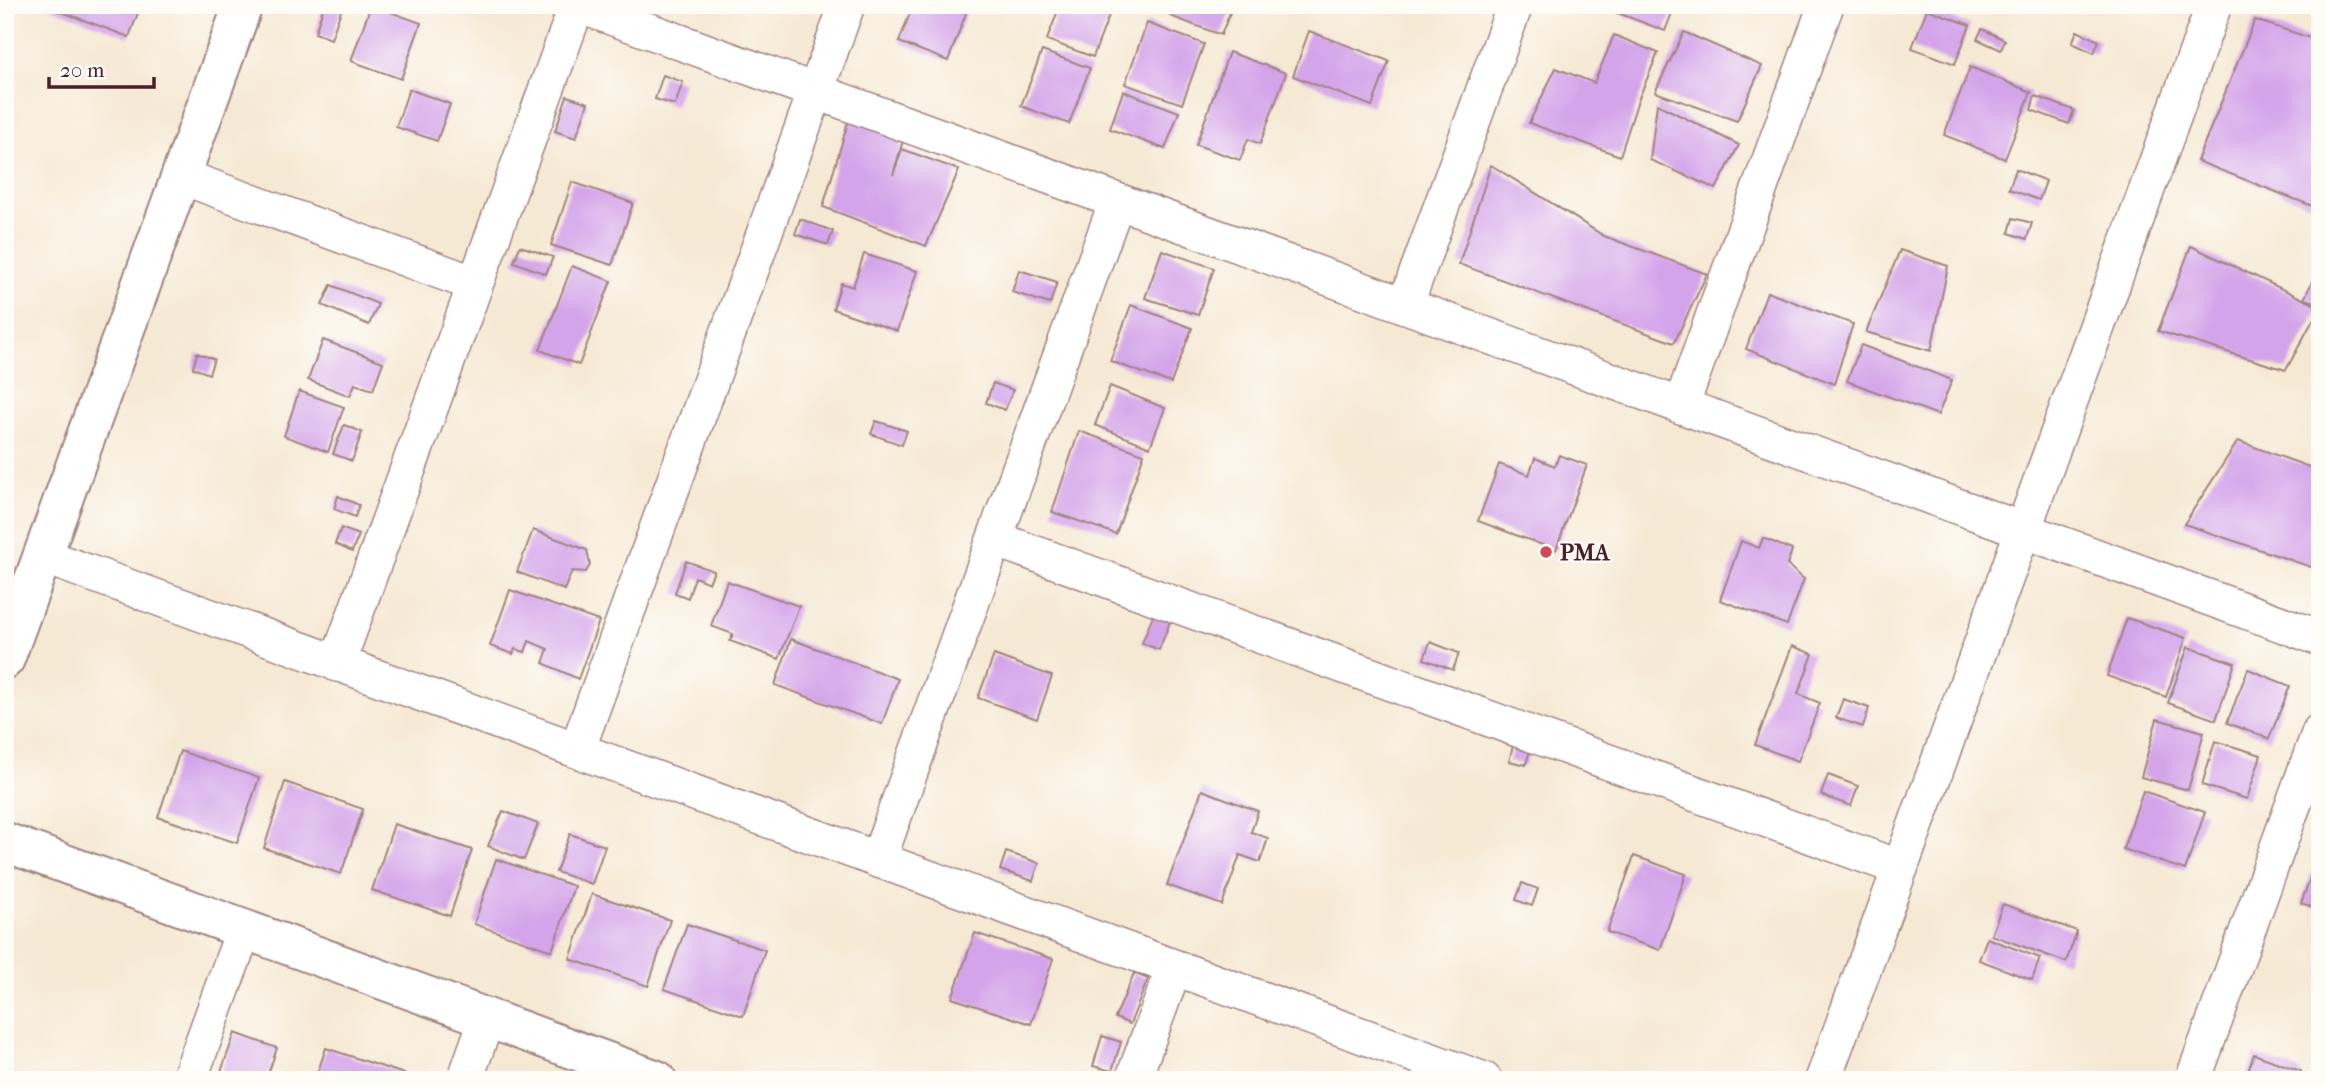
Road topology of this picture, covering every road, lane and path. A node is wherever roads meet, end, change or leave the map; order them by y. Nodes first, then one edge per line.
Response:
1 (243, 5) edge
2 (577, 5) edge
3 (847, 5) edge
4 (1515, 5) edge
5 (1826, 5) edge
6 (2214, 5) edge
7 (816, 91) junction
8 (180, 176) junction
9 (1117, 201) junction
10 (475, 284) junction
11 (1405, 306) junction
12 (1681, 405) junction
13 (2023, 530) junction
14 (995, 539) junction
15 (43, 556) junction
16 (2320, 638) edge
17 (5, 659) edge
18 (337, 664) junction
19 (2320, 731) edge
20 (576, 750) junction
21 (5, 842) edge
22 (878, 860) junction
23 (1900, 868) junction
24 (243, 929) junction
25 (1174, 968) junction
26 (488, 1018) junction
27 (189, 1080) edge
28 (465, 1080) edge
29 (657, 1080) edge
30 (1133, 1080) edge
31 (1484, 1080) edge
32 (1824, 1080) edge
33 (2193, 1080) edge

1 - 8 street
2 - 7 street
2 - 10 street
3 - 7 street
4 - 11 street
5 - 12 street
6 - 13 street
7 - 9 street
7 - 20 street
8 - 10 street
8 - 15 street
9 - 11 street
9 - 14 street
10 - 18 street
11 - 12 street
12 - 13 street
13 - 16 street
13 - 23 street
14 - 22 street
14 - 23 street
15 - 17 street
15 - 18 street
18 - 20 street
19 - 33 street
20 - 22 street
21 - 24 street
22 - 25 street
23 - 32 street
24 - 26 street
24 - 27 street
25 - 30 street
25 - 31 street
26 - 28 street
26 - 29 street

